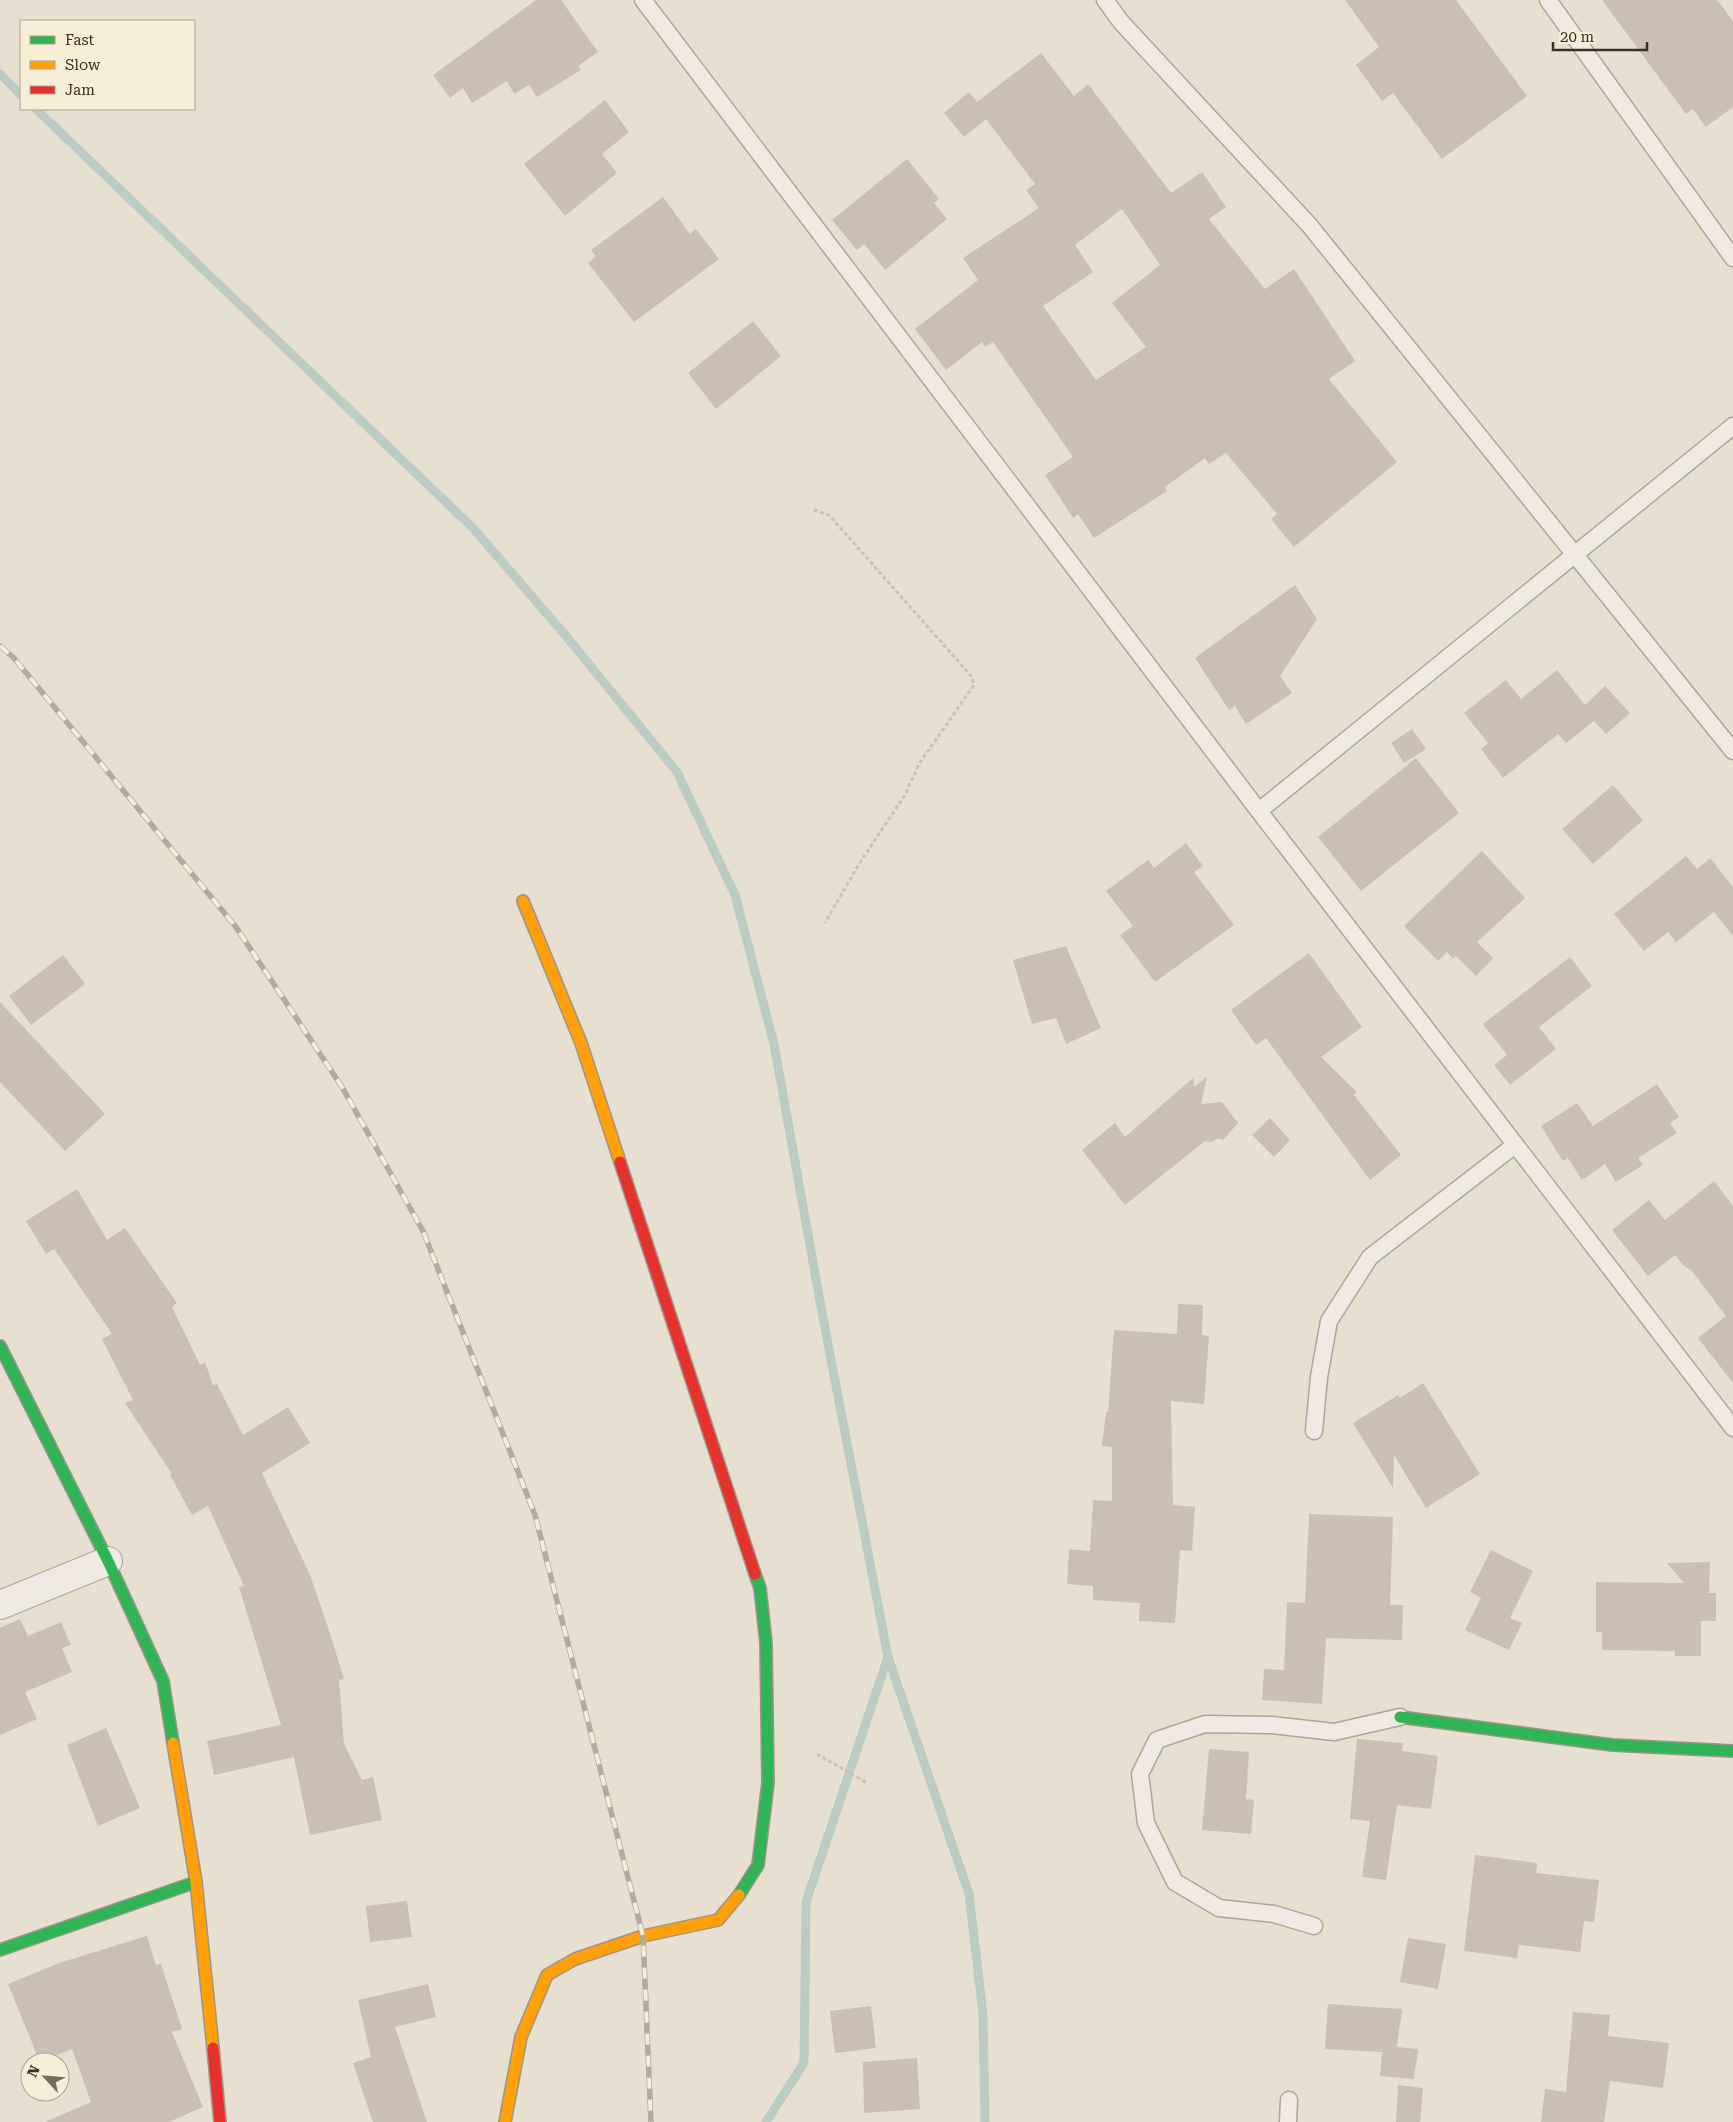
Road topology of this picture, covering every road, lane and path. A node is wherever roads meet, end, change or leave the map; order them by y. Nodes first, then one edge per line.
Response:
1 (643, 0) edge
2 (1105, 0) edge
3 (1548, 0) edge
4 (1733, 258) edge
5 (1733, 426) edge
6 (814, 510) dead end
7 (1575, 553) junction
8 (1733, 751) edge
9 (1259, 811) junction
10 (523, 901) dead end
11 (825, 923) dead end
12 (1515, 1145) junction
13 (0, 1346) edge
14 (1733, 1428) edge
15 (1314, 1432) dead end
16 (108, 1561) junction
17 (0, 1605) edge
18 (1400, 1717) joint
19 (1733, 1751) edge
20 (817, 1754) dead end
21 (867, 1783) dead end
22 (196, 1882) junction
23 (1314, 1926) dead end
24 (0, 1950) edge
25 (1289, 2100) dead end
26 (220, 2122) edge
27 (505, 2122) edge
28 (1288, 2122) edge

1 - 9 lane
2 - 7 lane
3 - 4 lane
5 - 7 lane
6 - 11 path
7 - 8 lane
7 - 9 lane
9 - 12 lane
10 - 27 street
12 - 14 lane
12 - 15 lane
13 - 16 street
16 - 17 street
16 - 22 street
18 - 19 street
18 - 23 lane
20 - 21 path
22 - 24 street
22 - 26 street
25 - 28 lane

